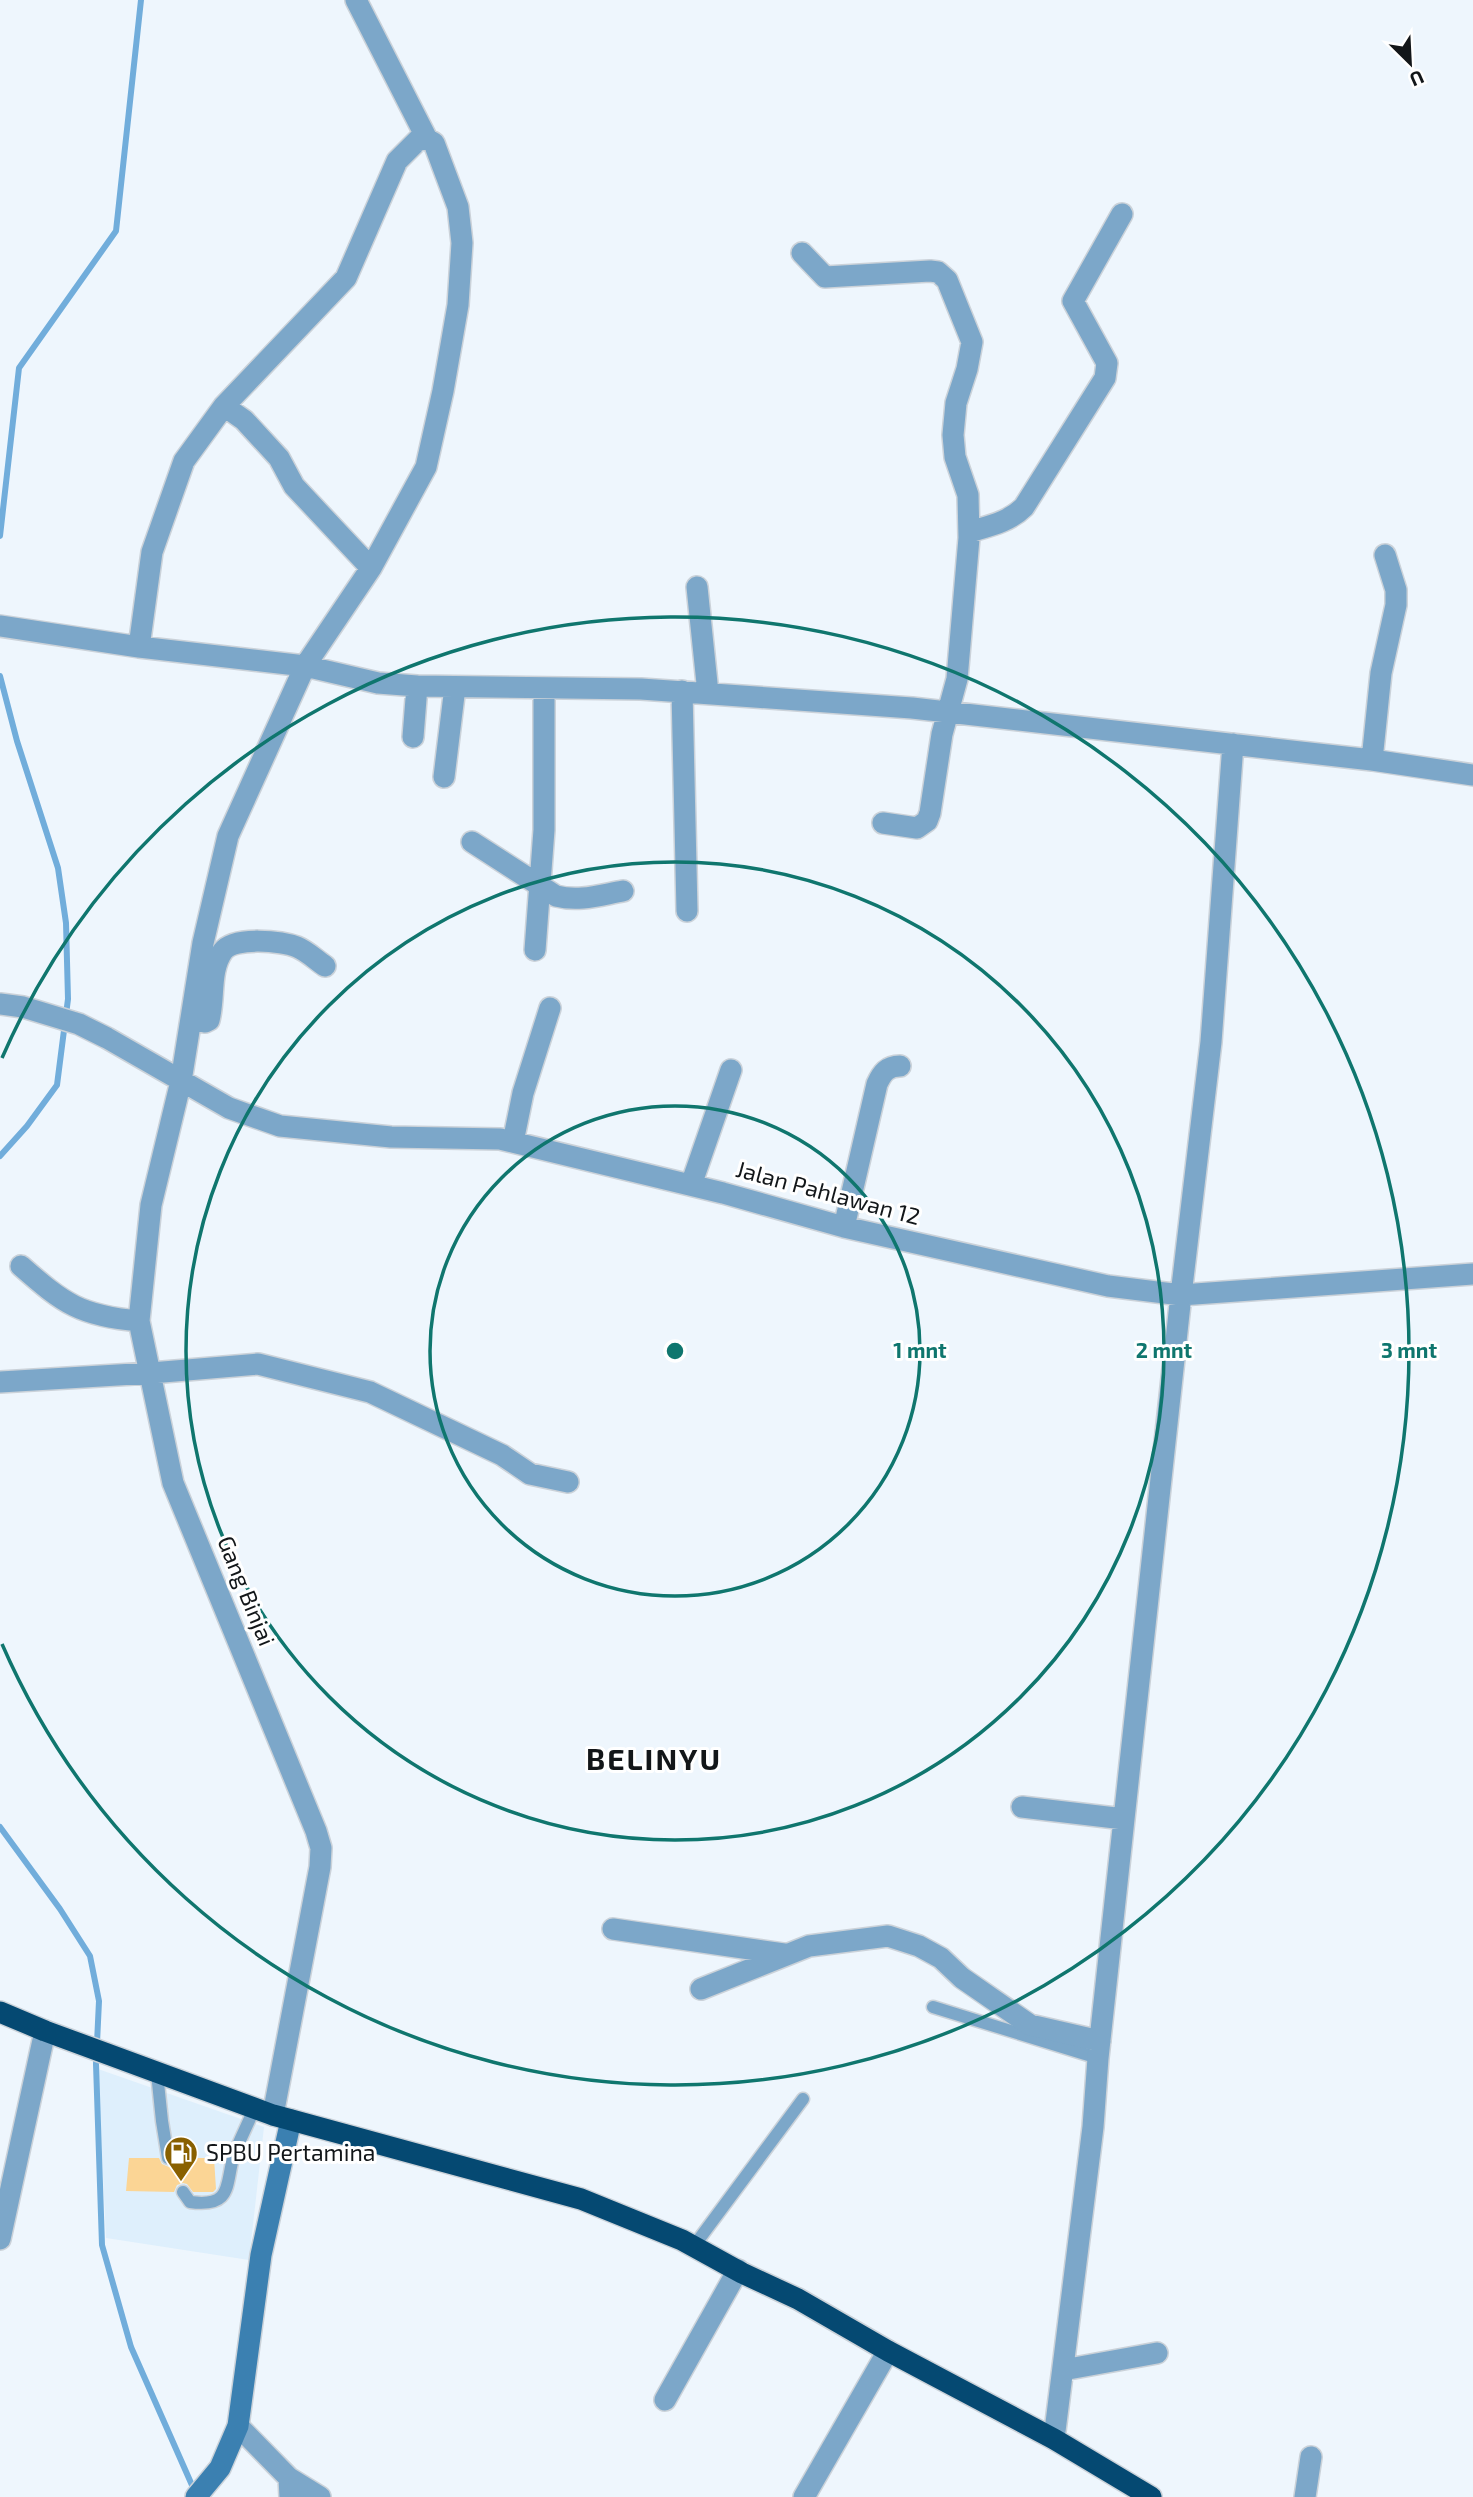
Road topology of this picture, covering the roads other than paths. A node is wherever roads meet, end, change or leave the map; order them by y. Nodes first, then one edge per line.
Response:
1 (356, 0) edge
2 (427, 139) junction
3 (1122, 214) dead end
4 (802, 253) dead end
5 (224, 406) junction
6 (969, 532) junction
7 (1385, 555) dead end
8 (371, 568) junction
9 (697, 587) dead end
10 (2, 626) edge
11 (139, 647) junction
12 (305, 666) junction
13 (417, 686) junction
14 (455, 687) junction
15 (544, 688) junction
16 (682, 691) junction
17 (709, 693) junction
18 (949, 712) junction
19 (413, 737) dead end
20 (1233, 744) junction
21 (1372, 760) junction
22 (1473, 775) edge
23 (444, 777) dead end
24 (883, 823) dead end
25 (472, 842) dead end
26 (540, 885) junction
27 (623, 891) dead end
28 (687, 911) dead end
29 (535, 950) dead end
30 (325, 965) dead end
31 (0, 1004) edge
32 (550, 1008) dead end
33 (191, 1019) junction
34 (901, 1066) dead end
35 (731, 1070) dead end
36 (181, 1082) junction
37 (513, 1142) junction
38 (691, 1185) junction
39 (844, 1227) junction
40 (21, 1266) dead end
41 (1473, 1274) edge
42 (1181, 1295) junction
43 (139, 1321) junction
44 (151, 1373) junction
45 (0, 1382) edge
46 (568, 1482) dead end
47 (1022, 1807) dead end
48 (1124, 1819) junction
49 (613, 1929) dead end
50 (786, 1955) junction
51 (701, 1989) dead end
52 (933, 2007) dead end
53 (0, 2012) edge
54 (45, 2031) junction
55 (1099, 2049) junction
56 (158, 2073) junction
57 (803, 2099) dead end
58 (273, 2115) junction
59 (168, 2158) dead end
60 (183, 2192) dead end
61 (0, 2239) edge
62 (694, 2246) junction
63 (738, 2270) junction
64 (888, 2351) junction
65 (1157, 2353) dead end
66 (1063, 2370) junction
67 (665, 2400) dead end
68 (238, 2426) junction
69 (1054, 2439) junction
70 (1311, 2457) dead end
71 (290, 2488) edge
72 (200, 2493) edge
73 (320, 2497) edge
74 (804, 2497) edge
75 (1151, 2497) edge
76 (1305, 2497) edge

1 - 2 street, Gang Binjai
2 - 5 street
2 - 8 street, Gang Binjai
3 - 6 street
4 - 6 street
5 - 8 street
5 - 11 street
6 - 18 street
7 - 21 street
8 - 12 street, Gang Binjai
9 - 17 street
10 - 11 street
11 - 12 street
12 - 13 street
12 - 33 street, Gang Binjai
13 - 14 street
13 - 19 street
14 - 15 street
14 - 23 street
15 - 16 street
15 - 26 street
16 - 17 street
16 - 28 street
17 - 18 street
18 - 20 street
18 - 24 street
20 - 21 street
20 - 42 street
21 - 22 street
25 - 26 street
26 - 27 street
26 - 29 street
30 - 33 street
31 - 36 street, Jalan Pahlawan 12
32 - 37 street
33 - 36 street, Gang Binjai
34 - 39 street
35 - 38 street
36 - 37 street, Jalan Pahlawan 12
36 - 43 street, Gang Binjai
37 - 38 street, Jalan Pahlawan 12
38 - 39 street, Jalan Pahlawan 12
39 - 42 street, Jalan Pahlawan 12
40 - 43 street
41 - 42 street, Jalan Pahlawan 12
42 - 48 street
43 - 44 street, Gang Binjai
44 - 45 street
44 - 46 street
44 - 58 street, Gang Binjai
47 - 48 street
48 - 55 street
49 - 50 street
50 - 51 street
50 - 55 street
52 - 55 lane
53 - 54 highway
54 - 56 highway
54 - 61 street
55 - 66 street
56 - 58 highway
56 - 59 lane
57 - 62 lane
58 - 60 lane
58 - 62 highway
58 - 68 street
62 - 63 highway
63 - 64 highway
63 - 67 street
64 - 69 highway
64 - 74 street
65 - 66 street
66 - 69 street
68 - 71 street
68 - 72 street
69 - 75 highway
70 - 76 street
71 - 73 street

